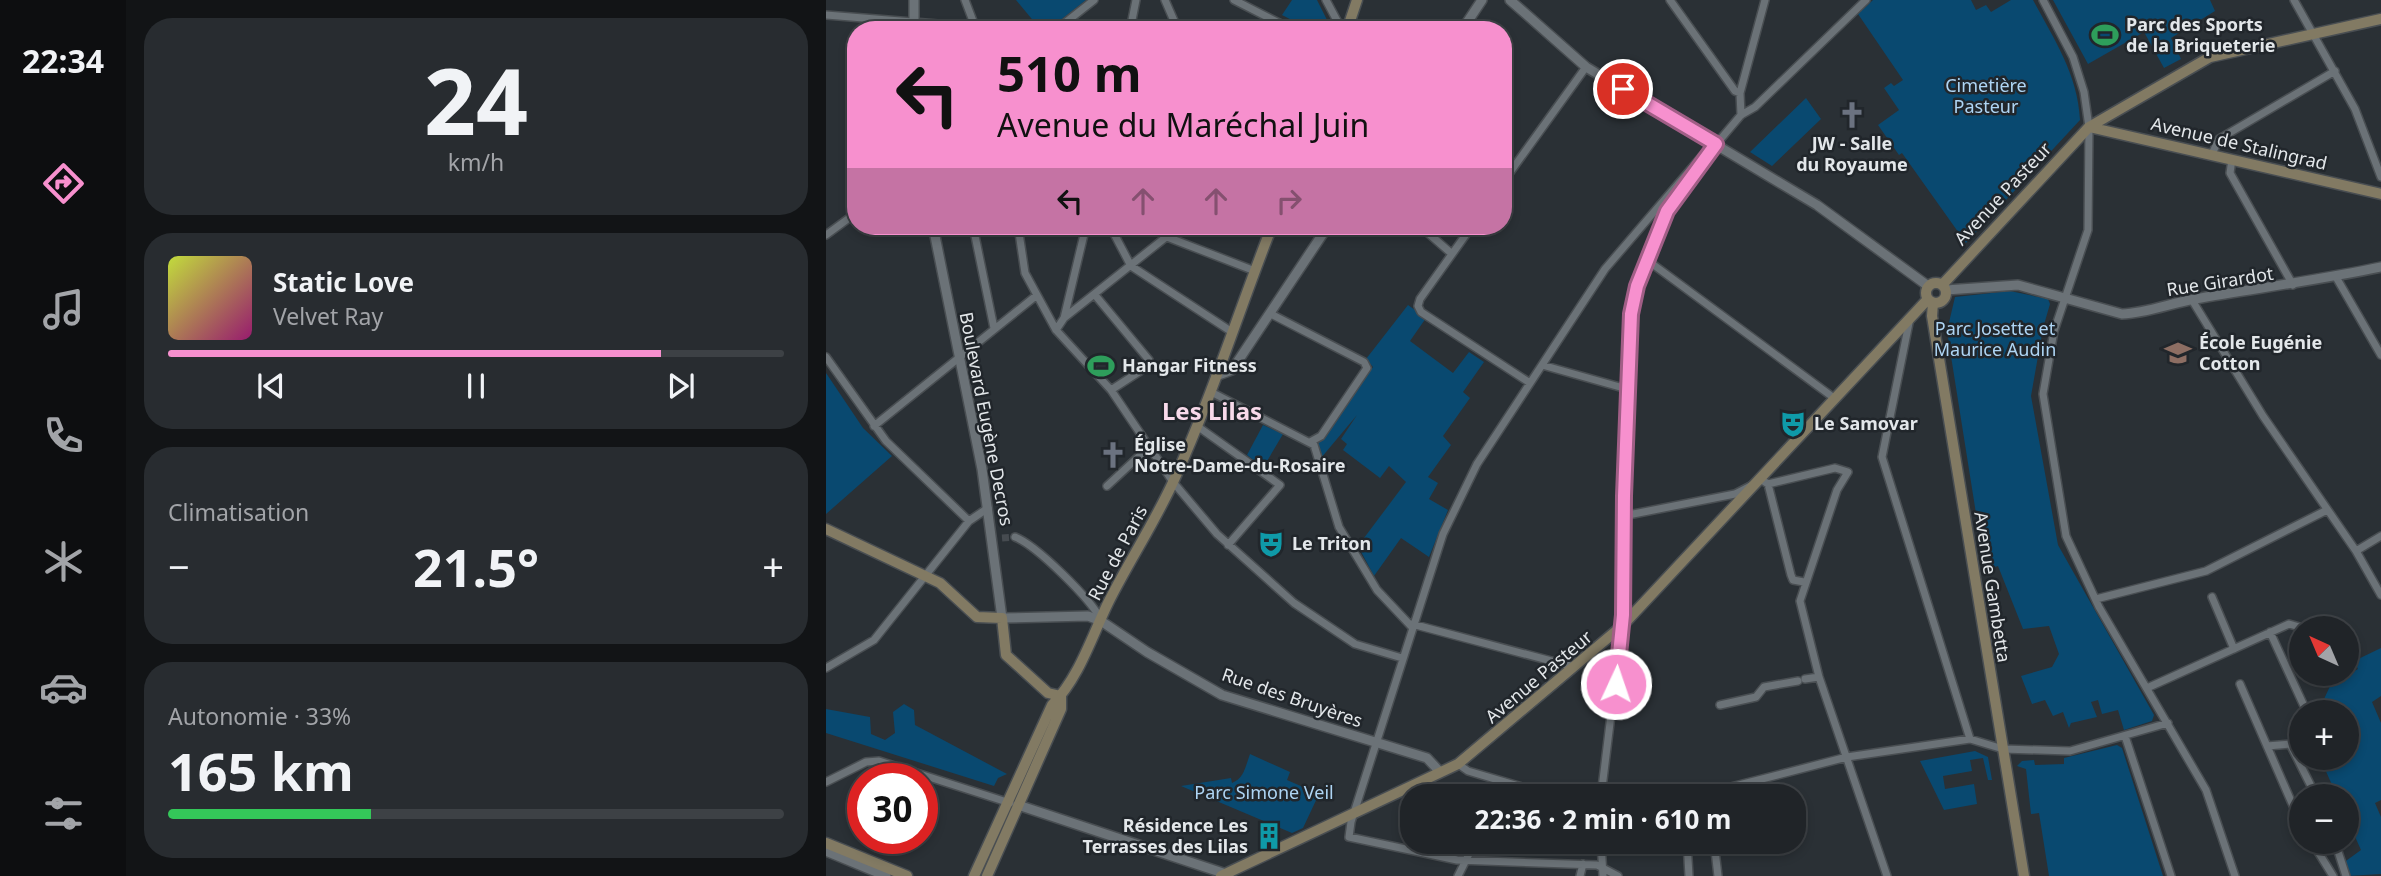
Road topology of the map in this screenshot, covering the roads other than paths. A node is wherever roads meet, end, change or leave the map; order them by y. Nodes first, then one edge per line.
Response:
1 (914, 0) edge
2 (965, 0) edge
3 (1094, 0) edge
4 (1136, 0) edge
5 (1165, 0) edge
6 (1234, 0) edge
7 (1326, 0) edge
8 (1357, 0) edge
9 (1482, 0) edge
10 (1510, 0) edge
11 (1670, 0) edge
12 (1765, 0) edge
13 (1866, 0) edge
14 (2043, 0) edge
15 (2294, 0) edge
16 (826, 15) edge
17 (2381, 19) edge
18 (870, 21) edge
19 (914, 21) edge
20 (972, 21) edge
21 (1067, 21) edge
22 (1132, 21) edge
23 (1174, 21) edge
24 (1275, 21) edge
25 (1339, 21) edge
26 (1348, 21) edge
27 (1468, 21) edge
28 (2314, 35) junction
29 (1586, 67) junction
30 (2335, 71) junction
31 (1741, 93) junction
32 (1741, 115) junction
33 (2089, 127) junction
34 (1716, 144) junction
35 (2213, 154) junction
36 (2381, 154) edge
37 (2232, 159) junction
38 (2376, 163) junction
39 (1512, 170) edge
40 (2381, 177) edge
41 (2381, 194) edge
42 (1660, 206) junction
43 (1667, 212) junction
44 (847, 220) edge
45 (826, 235) edge
46 (935, 235) edge
47 (975, 235) edge
48 (1019, 235) edge
49 (1084, 235) edge
50 (1114, 235) edge
51 (1169, 235) edge
52 (1269, 235) edge
53 (1322, 235) edge
54 (1430, 235) edge
55 (1466, 235) edge
56 (1167, 237) junction
57 (1452, 254) junction
58 (1647, 260) junction
59 (1130, 266) junction
60 (2381, 267) edge
61 (1255, 271) junction
62 (2336, 277) junction
63 (1928, 286) junction
64 (2294, 286) junction
65 (1945, 287) junction
66 (1037, 295) junction
67 (1094, 295) junction
68 (2066, 296) junction
69 (2192, 300) junction
70 (1930, 301) junction
71 (1271, 314) junction
72 (1911, 315) junction
73 (1064, 318) junction
74 (994, 328) junction
75 (1056, 330) junction
76 (1232, 332) junction
77 (2381, 355) edge
78 (826, 358) edge
79 (957, 358) junction
80 (1542, 365) junction
81 (1216, 376) junction
82 (1530, 383) junction
83 (1627, 389) junction
84 (1111, 390) junction
85 (1210, 392) junction
86 (1834, 398) junction
87 (874, 426) junction
88 (1197, 426) junction
89 (1312, 443) junction
90 (1149, 447) junction
91 (1173, 482) junction
92 (1765, 482) junction
93 (1107, 486) dead end
94 (988, 508) junction
95 (2327, 510) junction
96 (1623, 516) junction
97 (969, 521) junction
98 (826, 529) edge
99 (2381, 536) edge
100 (1015, 537) tunnel mouth
101 (1228, 545) junction
102 (2356, 551) junction
103 (927, 576) junction
104 (1804, 582) junction
105 (2381, 595) edge
106 (2212, 597) dead end
107 (2096, 598) junction
108 (1002, 618) junction
109 (1101, 621) junction
110 (2289, 624) edge
111 (1412, 625) junction
112 (1622, 626) junction
113 (2270, 632) junction
114 (2234, 649) junction
115 (1402, 658) junction
116 (826, 668) edge
117 (1576, 668) junction
118 (1819, 677) junction
119 (2240, 684) dead end
120 (2147, 688) junction
121 (1061, 696) junction
122 (2301, 700) edge
123 (1720, 705) dead end
124 (2168, 723) junction
125 (2125, 736) junction
126 (1970, 739) junction
127 (1378, 743) junction
128 (2267, 746) junction
129 (2003, 749) junction
130 (1847, 757) junction
131 (1458, 764) junction
132 (1440, 772) junction
133 (826, 782) edge
134 (1505, 782) joint
135 (1512, 784) edge
136 (1602, 784) edge
137 (1749, 784) edge
138 (2310, 784) edge
139 (2289, 796) edge
140 (1013, 804) junction
141 (1354, 812) junction
142 (826, 843) edge
143 (826, 851) edge
144 (1469, 854) edge
145 (1602, 854) edge
146 (1688, 854) edge
147 (1715, 854) edge
148 (2319, 854) edge
149 (2339, 854) edge
150 (1465, 861) junction
151 (1583, 864) junction
152 (1603, 872) edge
153 (1225, 875) edge
154 (886, 876) edge
155 (907, 876) edge
156 (974, 876) edge
157 (987, 876) edge
158 (1458, 876) edge
159 (1580, 876) edge
160 (1618, 876) edge
161 (1689, 876) edge
162 (1718, 876) edge
163 (1887, 876) edge
164 (2024, 876) edge
165 (2171, 876) edge
166 (2235, 876) edge
167 (2333, 876) edge
168 (2346, 876) edge

1 - 19 street
2 - 20 street
3 - 21 street
4 - 22 street
5 - 23 street
6 - 24 street
7 - 25 street
8 - 26 main road
9 - 27 street
10 - 29 street
11 - 31 street
12 - 31 street
13 - 32 street
14 - 33 street
15 - 28 street
16 - 18 street
17 - 28 main road, Avenue Pasteur
28 - 30 street
28 - 33 main road, Avenue Pasteur
29 - 34 street
29 - 39 street
30 - 35 street
30 - 38 street
31 - 32 street
32 - 34 street
33 - 35 main road, Avenue de Stalingrad
33 - 65 main road, Avenue Pasteur
33 - 68 street
34 - 42 street
34 - 43 street
34 - 63 street
35 - 37 main road, Avenue de Stalingrad
36 - 38 street
37 - 41 main road, Avenue de Stalingrad
37 - 64 street
38 - 40 street
42 - 43 street
42 - 80 street
43 - 58 street
44 - 45 street
46 - 79 street, Boulevard Eugène Decros
47 - 74 street
48 - 66 street
49 - 73 street
50 - 59 street
51 - 56 street
52 - 61 main road, Rue de Paris
53 - 71 street
54 - 57 street
55 - 57 street
56 - 59 street
56 - 61 street
57 - 82 street
58 - 83 street
58 - 86 street
59 - 67 street
59 - 76 street
60 - 62 street, Rue Girardot
61 - 76 main road, Rue de Paris
62 - 64 street, Rue Girardot
62 - 77 street
63 - 65 main road
63 - 70 main road, Avenue Gambetta
64 - 69 street, Rue Girardot
65 - 68 street, Rue Girardot
65 - 70 main road, Avenue Pasteur
66 - 74 street
66 - 75 street
67 - 73 street
67 - 84 street
68 - 69 street, Rue Girardot
68 - 107 street
69 - 95 street
70 - 72 main road, Avenue Pasteur
70 - 129 main road, Avenue Gambetta
71 - 81 street
71 - 89 street
72 - 86 main road, Avenue Pasteur
72 - 126 street
73 - 75 street
74 - 79 street
75 - 84 street
76 - 81 main road, Rue de Paris
78 - 87 street
79 - 87 street
79 - 94 street, Boulevard Eugène Decros
80 - 82 street
80 - 83 street
81 - 85 main road, Rue de Paris
82 - 111 street
83 - 96 street
84 - 90 street
85 - 88 main road, Rue de Paris
85 - 89 street
86 - 92 main road, Avenue Pasteur
87 - 97 street
88 - 91 main road, Rue de Paris
88 - 101 street
89 - 111 street
90 - 91 street
90 - 93 street
91 - 101 street
91 - 109 main road, Rue de Paris
92 - 96 street
92 - 104 street
92 - 104 street
92 - 112 main road, Avenue Pasteur
94 - 97 street
94 - 108 street, Boulevard Eugène Decros
95 - 102 street
95 - 107 street
96 - 112 street
97 - 103 street
98 - 103 main road
99 - 102 street
100 - 109 street
101 - 115 street
102 - 105 street
103 - 108 main road
103 - 116 street
104 - 118 street
106 - 114 street
107 - 120 street
108 - 109 street
108 - 121 main road
109 - 121 main road, Rue de Paris
109 - 127 street, Rue des Bruyères
110 - 113 street
111 - 115 street
111 - 117 street
112 - 117 main road, Avenue Pasteur
112 - 136 street
113 - 114 street
113 - 122 street
114 - 120 street
115 - 127 street
117 - 131 main road, Avenue Pasteur
118 - 123 street
118 - 130 street
119 - 128 street
120 - 124 street
121 - 140 main road, Rue de Paris
124 - 125 street
124 - 166 street
125 - 129 street
125 - 165 street
126 - 129 street
126 - 130 street
127 - 132 street, Rue des Bruyères
127 - 141 street
128 - 138 street
128 - 139 street
129 - 164 main road, Avenue Gambetta
130 - 137 street
130 - 163 street
131 - 132 main road, Avenue Pasteur
131 - 134 street
132 - 141 main road, Avenue Pasteur
133 - 140 street
134 - 135 street
140 - 153 street
140 - 156 main road
140 - 157 main road
141 - 150 street
141 - 153 main road, Avenue Pasteur
142 - 155 main road
143 - 154 street
144 - 150 street
145 - 152 street
146 - 161 street
147 - 162 street
148 - 167 street
149 - 168 street
150 - 151 street
150 - 158 street
151 - 152 street
151 - 159 street
152 - 160 street

